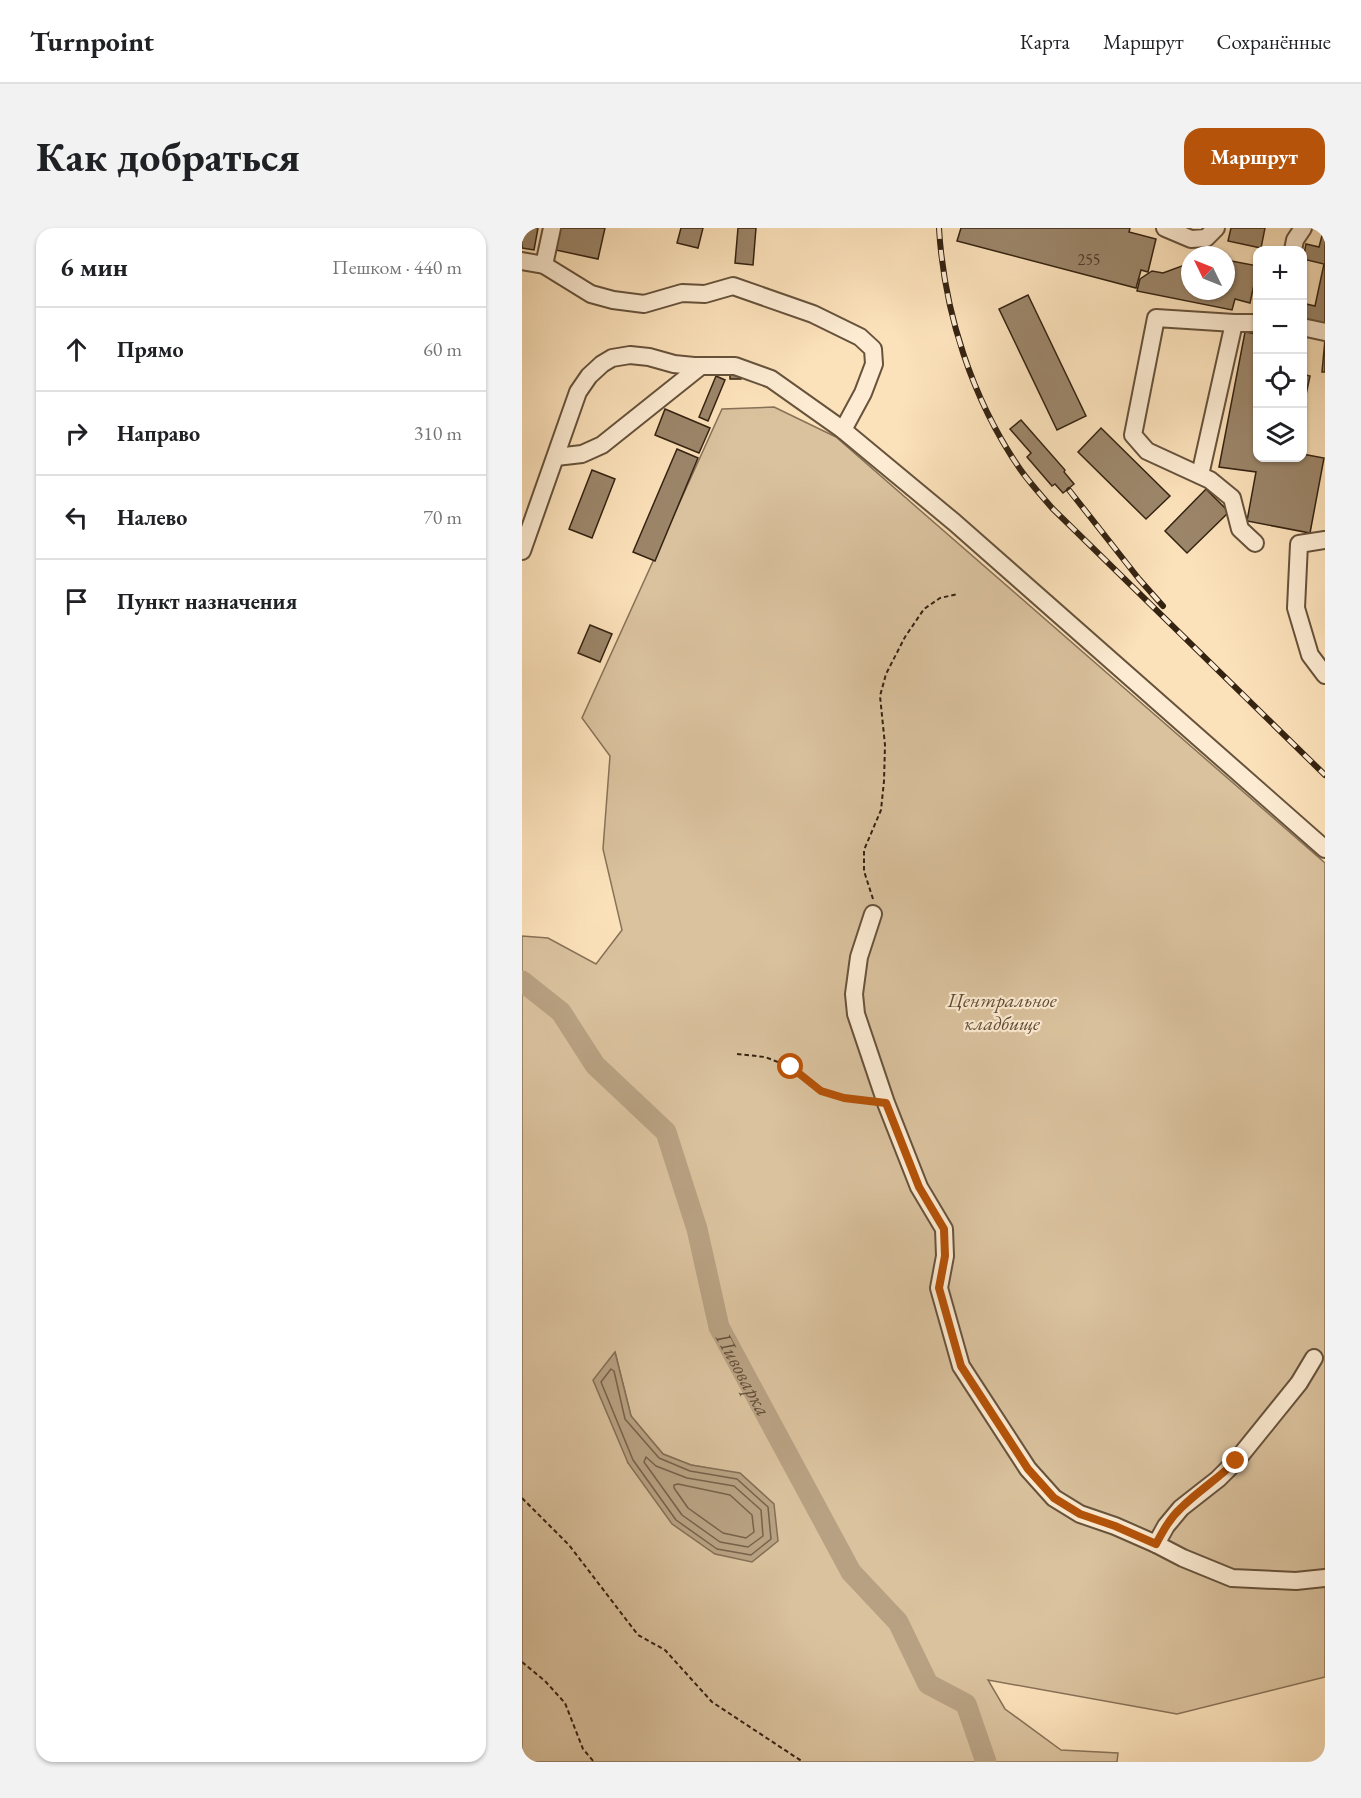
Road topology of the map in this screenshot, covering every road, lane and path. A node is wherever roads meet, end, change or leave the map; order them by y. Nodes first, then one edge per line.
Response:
1 (552, 228) edge
2 (1165, 228) edge
3 (1216, 228) edge
4 (1303, 228) edge
5 (1294, 246) edge
6 (522, 261) edge
7 (544, 265) junction
8 (1253, 322) edge
9 (1234, 323) junction
10 (1307, 328) edge
11 (1325, 332) edge
12 (701, 366) junction
13 (843, 430) junction
14 (556, 457) junction
15 (1200, 475) junction
16 (1325, 540) edge
17 (1255, 543) dead end
18 (522, 551) edge
19 (958, 594) dead end
20 (1325, 675) edge
21 (1325, 849) edge
22 (873, 914) joint
23 (736, 1054) dead end
24 (886, 1103) junction
25 (1314, 1358) dead end
26 (522, 1498) edge
27 (1156, 1544) junction
28 (1325, 1578) edge
29 (522, 1662) edge
30 (594, 1762) edge
31 (803, 1762) edge

1 - 7 street
2 - 3 street
4 - 5 street
6 - 7 street
7 - 13 street
8 - 9 street
9 - 15 street
9 - 15 street
10 - 11 street
12 - 13 street
12 - 14 street
12 - 14 street
13 - 21 street
14 - 18 street
15 - 17 street
16 - 20 street
19 - 22 path
22 - 24 street
23 - 24 path
24 - 27 street
25 - 27 street
26 - 31 path
27 - 28 street
29 - 30 path

